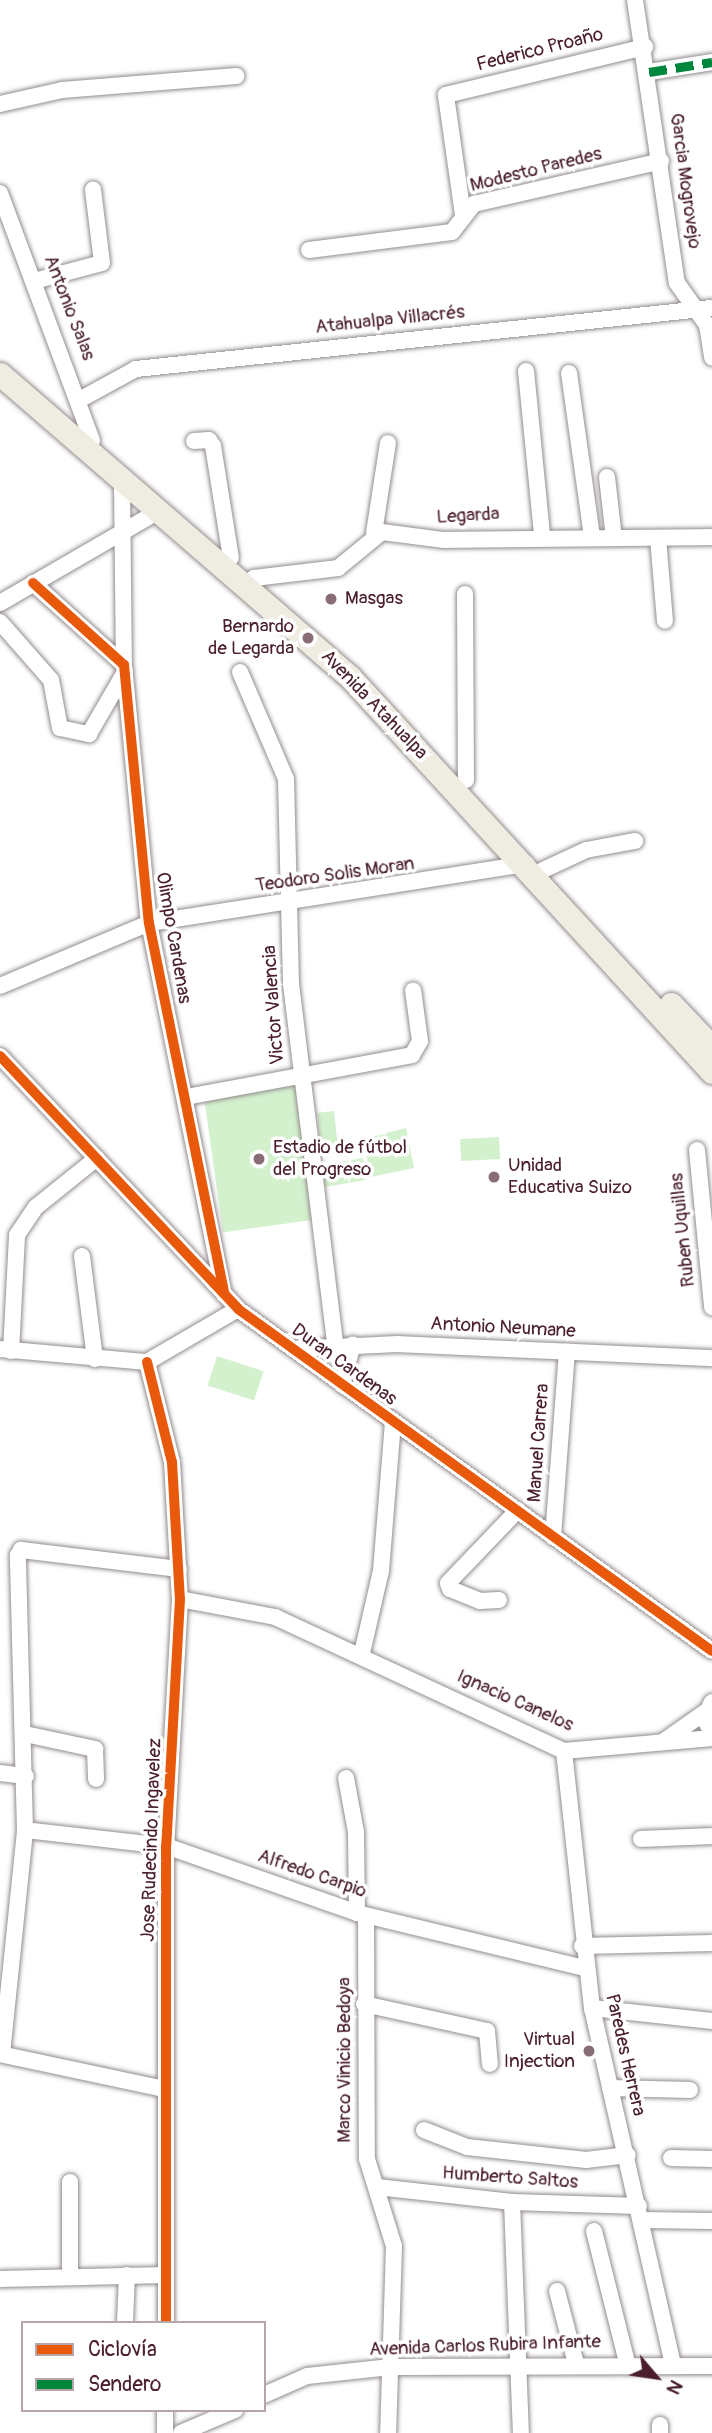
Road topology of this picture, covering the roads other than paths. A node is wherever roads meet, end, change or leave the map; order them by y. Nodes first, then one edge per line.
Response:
1 (635, 0) edge
2 (645, 47) junction
3 (712, 62) edge
4 (649, 72) junction
5 (236, 76) dead end
6 (0, 104) edge
7 (662, 161) junction
8 (93, 190) dead end
9 (0, 193) edge
10 (463, 215) junction
11 (309, 250) dead end
12 (38, 280) junction
13 (694, 308) junction
14 (712, 308) edge
15 (712, 358) edge
16 (0, 360) edge
17 (526, 372) dead end
18 (569, 373) dead end
19 (0, 374) edge
20 (81, 398) junction
21 (92, 440) junction
22 (194, 441) dead end
23 (388, 443) dead end
24 (607, 477) dead end
25 (122, 483) junction
26 (155, 513) junction
27 (122, 531) junction
28 (374, 533) junction
29 (542, 535) junction
30 (592, 536) junction
31 (712, 537) edge
32 (614, 538) junction
33 (658, 538) junction
34 (231, 558) junction
35 (249, 582) junction
36 (33, 583) junction
37 (465, 594) dead end
38 (0, 603) edge
39 (665, 621) dead end
40 (0, 622) edge
41 (125, 669) junction
42 (240, 671) dead end
43 (466, 780) junction
44 (635, 841) dead end
45 (534, 867) junction
46 (289, 903) junction
47 (149, 923) junction
48 (0, 986) edge
49 (413, 990) dead end
50 (712, 1047) edge
51 (0, 1056) edge
52 (712, 1072) edge
53 (301, 1073) junction
54 (186, 1097) junction
55 (697, 1150) dead end
56 (97, 1158) junction
57 (82, 1256) dead end
58 (224, 1294) junction
59 (712, 1307) edge
60 (238, 1309) junction
61 (335, 1343) junction
62 (353, 1344) junction
63 (293, 1349) junction
64 (6, 1350) edge
65 (567, 1352) junction
66 (712, 1358) edge
67 (95, 1359) junction
68 (147, 1362) junction
69 (342, 1385) junction
70 (393, 1423) junction
71 (518, 1510) junction
72 (554, 1537) junction
73 (179, 1569) junction
74 (180, 1599) junction
75 (499, 1601) dead end
76 (712, 1651) edge
77 (362, 1653) junction
78 (712, 1688) edge
79 (707, 1708) edge
80 (712, 1732) edge
81 (25, 1734) junction
82 (712, 1738) edge
83 (659, 1744) junction
84 (564, 1751) junction
85 (0, 1773) edge
86 (26, 1776) junction
87 (345, 1778) dead end
88 (96, 1779) dead end
89 (25, 1830) junction
90 (712, 1836) edge
91 (641, 1839) dead end
92 (166, 1846) junction
93 (361, 1914) junction
94 (712, 1943) edge
95 (582, 1946) junction
96 (584, 1968) junction
97 (364, 2004) junction
98 (592, 2008) junction
99 (712, 2021) edge
100 (1, 2054) edge
101 (490, 2064) dead end
102 (610, 2088) junction
103 (165, 2089) junction
104 (690, 2090) dead end
105 (424, 2130) dead end
106 (628, 2155) junction
107 (671, 2158) dead end
108 (712, 2159) edge
109 (70, 2182) dead end
110 (377, 2187) junction
111 (512, 2202) junction
112 (641, 2213) junction
113 (712, 2221) edge
114 (594, 2231) dead end
115 (70, 2274) junction
116 (127, 2275) junction
117 (166, 2275) junction
118 (0, 2279) edge
119 (557, 2291) dead end
120 (125, 2321) edge
121 (166, 2321) edge
122 (627, 2362) junction
123 (576, 2364) junction
124 (673, 2364) junction
125 (712, 2366) edge
126 (391, 2367) junction
127 (518, 2367) junction
128 (266, 2394) edge
129 (165, 2412) edge
130 (232, 2412) edge
131 (209, 2429) edge
132 (165, 2433) edge
133 (181, 2433) edge
134 (388, 2433) edge
135 (521, 2433) edge

1 - 2 street, Garcia Mogrovejo
2 - 4 street, Garcia Mogrovejo
2 - 10 street, Federico Proaño
3 - 4 street
4 - 7 street, Garcia Mogrovejo
5 - 6 street
7 - 10 street, Modesto Paredes
7 - 13 street, Garcia Mogrovejo
8 - 12 street
9 - 12 street, Antonio Salas
10 - 11 street, Modesto Paredes
12 - 20 street, Antonio Salas
13 - 14 street, Atahualpa Villacrés
13 - 15 street, Garcia Mogrovejo
13 - 20 street, Atahualpa Villacrés
16 - 21 highway, Avenida Atahualpa
17 - 29 street
18 - 30 street
19 - 25 highway, Avenida Atahualpa
20 - 21 street, Antonio Salas
21 - 34 highway, Avenida Atahualpa
22 - 34 street
23 - 28 street
24 - 32 street
25 - 26 highway, Avenida Atahualpa
25 - 27 street, Olimpo Cardenas
26 - 27 street
26 - 35 highway, Avenida Atahualpa
27 - 36 street
27 - 41 street, Olimpo Cardenas
28 - 29 street, Legarda
28 - 35 street
29 - 30 street, Legarda
30 - 32 street, Legarda
31 - 33 street, Legarda
32 - 33 street, Legarda
33 - 39 street
34 - 35 highway, Avenida Atahualpa
35 - 43 highway, Avenida Atahualpa
35 - 45 highway, Avenida Atahualpa
36 - 38 street
36 - 41 street
37 - 43 street
40 - 41 street
41 - 47 street, Olimpo Cardenas
42 - 46 street, Victor Valencia
43 - 45 highway, Avenida Atahualpa
44 - 45 street, Teodoro Solis Moran
45 - 46 street, Teodoro Solis Moran
45 - 50 highway, Avenida Atahualpa
45 - 52 highway, Avenida Atahualpa
46 - 47 street, Teodoro Solis Moran
46 - 53 street, Victor Valencia
47 - 48 street, Teodoro Solis Moran
47 - 54 street, Olimpo Cardenas
49 - 53 street
51 - 56 street, Duran Cardenas
53 - 54 street
53 - 61 street, Victor Valencia
54 - 58 street, Olimpo Cardenas
55 - 59 street, Ruben Uquillas
56 - 58 street, Duran Cardenas
56 - 64 street
57 - 67 street
58 - 60 street, Duran Cardenas
60 - 63 street, Duran Cardenas
60 - 68 street
61 - 62 street, Antonio Neumane
61 - 63 street, Antonio Neumane
62 - 65 street, Antonio Neumane
62 - 69 street
63 - 69 street, Duran Cardenas
64 - 67 street
65 - 66 street, Antonio Neumane
65 - 72 street, Manuel Carrera
67 - 68 street
68 - 73 street, Jose Rudecindo Ingavelez
69 - 70 street, Duran Cardenas
70 - 71 street, Duran Cardenas
70 - 77 street
71 - 72 street, Duran Cardenas
71 - 75 street
72 - 76 street, Duran Cardenas
73 - 74 street, Jose Rudecindo Ingavelez
73 - 81 street
74 - 77 street, Ignacio Canelos
74 - 92 street, Jose Rudecindo Ingavelez
77 - 84 street, Ignacio Canelos
78 - 79 street
79 - 80 street
79 - 83 street
81 - 86 street
81 - 88 street
82 - 83 street, Ignacio Canelos
83 - 84 street, Ignacio Canelos
84 - 95 street, Paredes Herrera
85 - 86 street
86 - 89 street
87 - 93 street, Marco Vinicio Bedoya
89 - 92 street, Alfredo Carpio
89 - 100 street
90 - 91 street
92 - 93 street, Alfredo Carpio
92 - 103 street, Jose Rudecindo Ingavelez
93 - 96 street, Alfredo Carpio
93 - 97 street, Marco Vinicio Bedoya
94 - 95 street
95 - 96 street, Paredes Herrera
96 - 98 street, Paredes Herrera
97 - 101 street
97 - 110 street, Marco Vinicio Bedoya
98 - 99 street
98 - 102 street, Paredes Herrera
100 - 103 street
102 - 104 street
102 - 106 street, Paredes Herrera
103 - 117 street, Jose Rudecindo Ingavelez
105 - 106 street
106 - 112 street, Paredes Herrera
107 - 108 street
109 - 115 street
110 - 111 street, Humberto Saltos
110 - 126 street, Marco Vinicio Bedoya
111 - 112 street, Humberto Saltos
111 - 127 street
112 - 113 street, Humberto Saltos
112 - 124 street, Paredes Herrera
114 - 122 street
115 - 116 street
115 - 118 street
116 - 117 street
116 - 120 street
117 - 121 street, Jose Rudecindo Ingavelez
119 - 123 street
122 - 123 street, Avenida Carlos Rubira Infante
122 - 124 street, Avenida Carlos Rubira Infante
123 - 127 street, Avenida Carlos Rubira Infante
124 - 125 street, Avenida Carlos Rubira Infante
126 - 127 street, Avenida Carlos Rubira Infante
126 - 128 street, Avenida Carlos Rubira Infante
126 - 134 street, Marco Vinicio Bedoya
127 - 135 street
129 - 132 street
130 - 131 street
131 - 133 street

